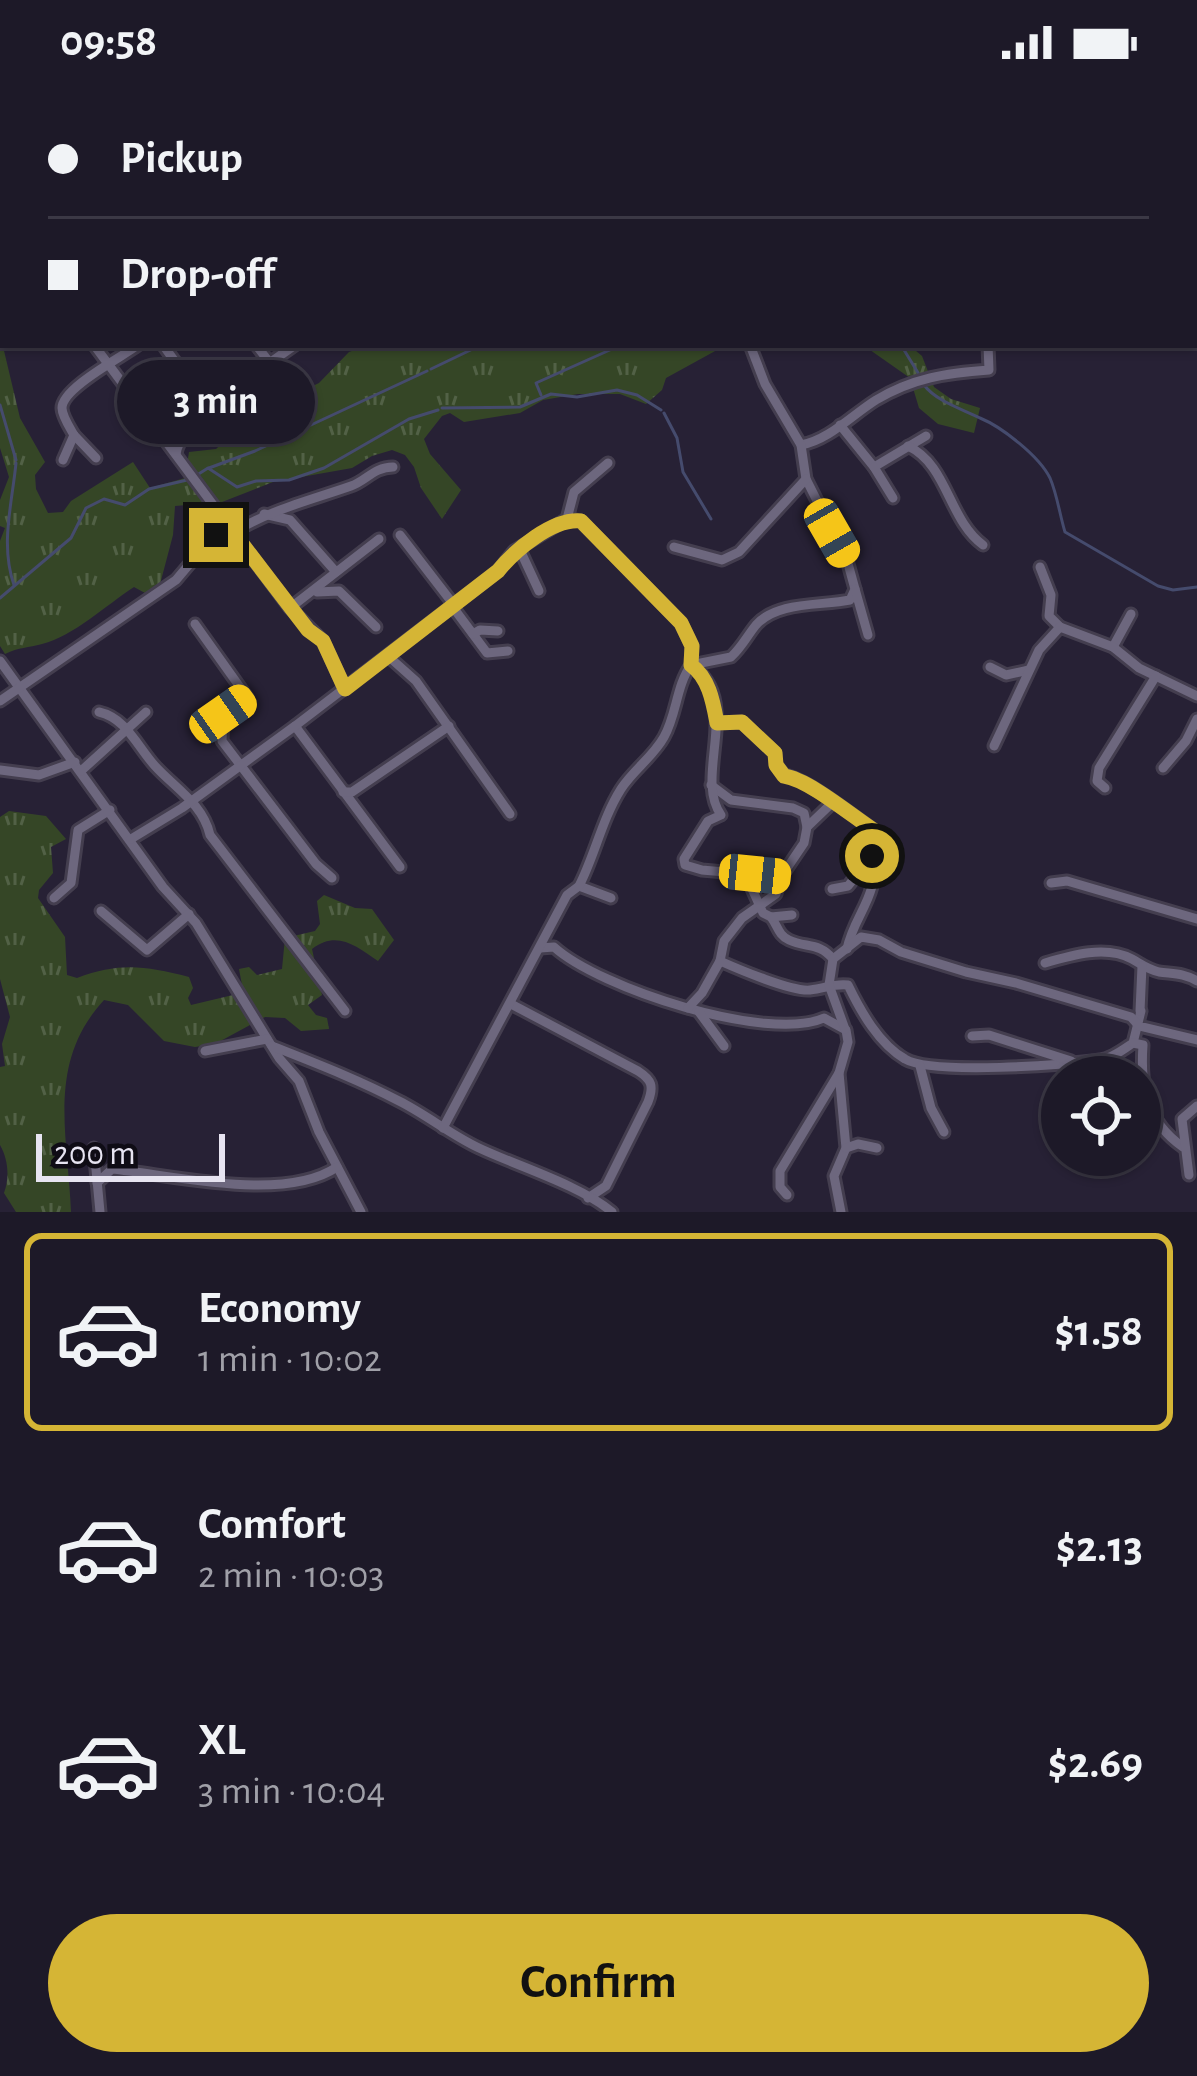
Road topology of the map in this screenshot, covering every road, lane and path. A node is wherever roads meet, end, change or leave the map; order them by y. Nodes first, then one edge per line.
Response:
1 (96, 348) edge
2 (134, 348) edge
3 (166, 348) edge
4 (258, 348) edge
5 (291, 348) edge
6 (751, 348) edge
7 (988, 348) edge
8 (270, 363) junction
9 (110, 366) junction
10 (210, 410) junction
11 (840, 424) junction
12 (74, 435) junction
13 (926, 436) dead end
14 (801, 445) junction
15 (908, 446) junction
16 (176, 454) junction
17 (96, 458) dead end
18 (63, 460) dead end
19 (608, 463) dead end
20 (393, 467) dead end
21 (874, 467) junction
22 (806, 479) junction
23 (893, 498) dead end
24 (264, 514) junction
25 (567, 519) junction
26 (232, 530) junction
27 (400, 536) dead end
28 (379, 539) dead end
29 (983, 544) dead end
30 (674, 547) dead end
31 (520, 550) junction
32 (1040, 567) dead end
33 (336, 572) junction
34 (855, 589) junction
35 (539, 591) dead end
36 (312, 593) junction
37 (453, 606) junction
38 (1034, 606) dead end
39 (290, 608) junction
40 (1131, 614) dead end
41 (1049, 616) junction
42 (195, 624) dead end
43 (376, 627) dead end
44 (1060, 628) junction
45 (498, 631) dead end
46 (472, 634) junction
47 (868, 634) dead end
48 (1113, 647) junction
49 (508, 651) dead end
50 (388, 656) junction
51 (0, 661) edge
52 (691, 665) junction
53 (989, 667) dead end
54 (1028, 670) junction
55 (1156, 676) junction
56 (18, 688) junction
57 (345, 689) junction
58 (1197, 696) edge
59 (0, 701) edge
60 (99, 712) dead end
61 (146, 712) dead end
62 (1197, 719) edge
63 (717, 723) junction
64 (295, 726) junction
65 (449, 726) junction
66 (128, 729) junction
67 (994, 746) dead end
68 (242, 763) junction
69 (78, 767) junction
70 (1163, 768) dead end
71 (0, 770) edge
72 (711, 784) junction
73 (1105, 788) dead end
74 (343, 791) junction
75 (192, 801) junction
76 (832, 803) junction
77 (110, 810) junction
78 (511, 814) dead end
79 (807, 827) junction
80 (130, 839) junction
81 (400, 867) dead end
82 (870, 869) junction
83 (755, 874) junction
84 (781, 877) junction
85 (332, 878) dead end
86 (1051, 883) dead end
87 (579, 886) junction
88 (832, 889) dead end
89 (54, 898) dead end
90 (611, 898) dead end
91 (759, 907) junction
92 (101, 911) dead end
93 (189, 914) junction
94 (792, 915) dead end
95 (771, 917) junction
96 (1197, 919) edge
97 (856, 924) junction
98 (549, 932) junction
99 (862, 937) junction
100 (554, 946) junction
101 (540, 948) junction
102 (847, 949) junction
103 (833, 959) junction
104 (720, 961) junction
105 (1045, 963) dead end
106 (1142, 966) junction
107 (1156, 971) junction
108 (1144, 981) junction
109 (1197, 981) edge
110 (829, 985) junction
111 (511, 1004) junction
112 (691, 1008) junction
113 (345, 1011) dead end
114 (1135, 1021) junction
115 (846, 1030) junction
116 (972, 1036) dead end
117 (1197, 1040) edge
118 (269, 1042) junction
119 (1133, 1043) junction
120 (724, 1046) dead end
121 (205, 1051) dead end
122 (1054, 1056) edge
123 (1109, 1056) edge
124 (920, 1066) junction
125 (1041, 1066) edge
126 (838, 1073) junction
127 (1197, 1106) edge
128 (1182, 1119) junction
129 (1162, 1127) junction
130 (443, 1128) junction
131 (944, 1132) dead end
132 (1184, 1147) junction
133 (94, 1148) dead end
134 (846, 1148) junction
135 (877, 1148) dead end
136 (337, 1167) junction
137 (1189, 1174) dead end
138 (97, 1183) junction
139 (787, 1195) dead end
140 (589, 1204) edge
141 (100, 1212) edge
142 (361, 1212) edge
143 (612, 1212) edge
144 (841, 1212) edge

1 - 9 street
2 - 9 street
3 - 10 street
4 - 8 street
5 - 8 street
6 - 14 street
7 - 11 street
8 - 10 street
9 - 12 street
9 - 16 street
10 - 16 street
11 - 14 street
11 - 21 street
12 - 17 street
12 - 18 street
13 - 15 street
14 - 22 street
15 - 21 street
15 - 29 street
16 - 26 street
19 - 25 street
20 - 24 street
21 - 23 street
22 - 30 street
22 - 34 street
24 - 26 street
24 - 33 street
25 - 31 street
25 - 52 street
26 - 39 street
26 - 56 street
27 - 37 street
28 - 33 street
31 - 35 street
31 - 37 street
32 - 41 street
33 - 36 street
34 - 47 street
34 - 52 street
36 - 39 street
36 - 43 street
37 - 46 street
37 - 50 street
38 - 41 street
39 - 57 street
40 - 48 street
41 - 44 street
42 - 68 street
44 - 48 street
44 - 54 street
45 - 46 street
46 - 49 street
48 - 55 street
50 - 57 street
50 - 65 street
51 - 56 street
52 - 63 street
52 - 87 street
53 - 54 street
54 - 67 street
55 - 58 street
55 - 73 street
56 - 59 street
56 - 69 street
57 - 64 street
60 - 66 street
61 - 66 street
62 - 70 street
63 - 72 street
63 - 76 street
64 - 68 street
64 - 74 street
65 - 74 street
65 - 78 street
66 - 69 street
66 - 75 street
68 - 75 street
68 - 85 street
69 - 71 street
69 - 77 street
72 - 79 street
72 - 83 street
74 - 81 street
75 - 80 street
75 - 113 street
76 - 79 street
76 - 82 street
77 - 80 street
77 - 89 street
79 - 84 street
80 - 93 street
82 - 88 street
82 - 97 street
83 - 84 street
83 - 91 street
84 - 91 street
86 - 96 street
87 - 90 street
87 - 98 street
91 - 95 street
91 - 104 street
92 - 93 street
93 - 118 street
94 - 95 street
95 - 103 street
97 - 99 street
97 - 102 street
98 - 100 street
98 - 101 street
99 - 102 street
99 - 114 street
100 - 101 street
100 - 112 street
101 - 111 street
102 - 103 street
103 - 110 street
104 - 110 street
104 - 112 street
105 - 106 street
106 - 107 street
106 - 108 street
107 - 108 street
107 - 109 street
108 - 114 street
110 - 115 street
110 - 124 street
111 - 130 street
111 - 140 street
112 - 115 street
112 - 120 street
114 - 117 street
114 - 119 street
115 - 126 street
116 - 122 street
118 - 121 street
118 - 130 street
118 - 136 street
119 - 123 street
119 - 129 street
124 - 125 street
124 - 131 street
126 - 134 street
126 - 139 street
127 - 128 street
128 - 129 street
128 - 132 street
129 - 132 street
130 - 140 street
132 - 137 street
133 - 138 street
134 - 135 street
134 - 144 street
136 - 138 street
136 - 142 street
138 - 141 street
140 - 143 street

